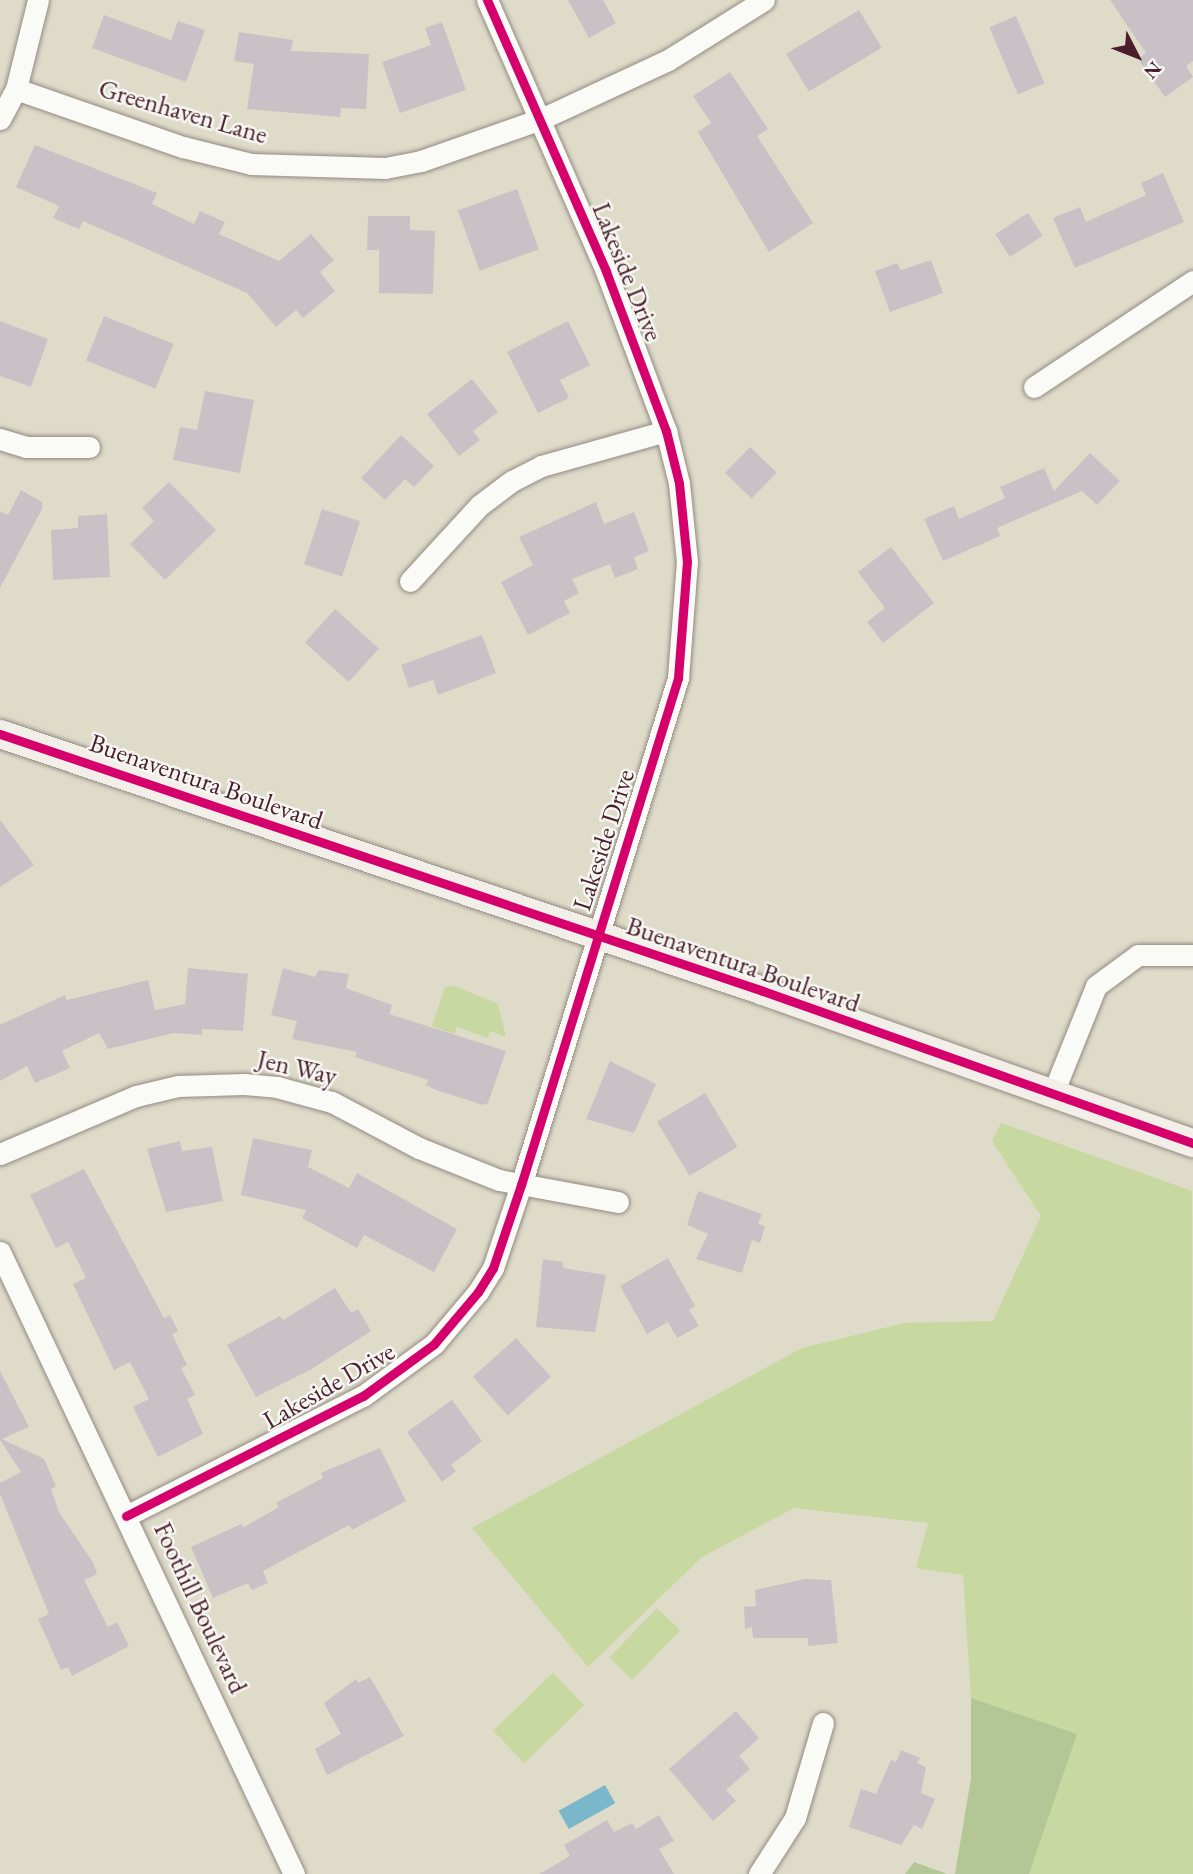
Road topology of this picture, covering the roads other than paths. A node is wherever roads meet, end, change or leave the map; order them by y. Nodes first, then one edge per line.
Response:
1 (38, 0) edge
2 (487, 0) edge
3 (764, 0) edge
4 (16, 89) junction
5 (0, 119) edge
6 (541, 119) junction
7 (1193, 281) edge
8 (1034, 387) dead end
9 (666, 431) junction
10 (0, 439) edge
11 (89, 447) dead end
12 (410, 581) dead end
13 (0, 734) edge
14 (596, 937) junction
15 (1193, 955) edge
16 (1053, 1093) junction
17 (1193, 1143) edge
18 (0, 1154) edge
19 (521, 1185) junction
20 (618, 1202) dead end
21 (0, 1252) edge
22 (126, 1517) junction
23 (822, 1723) dead end
24 (295, 1874) edge
25 (759, 1874) edge

1 - 4 street
2 - 6 street, Lakeside Drive
3 - 6 street, Greenhaven Lane
4 - 5 street
4 - 6 street, Greenhaven Lane
6 - 9 street, Lakeside Drive
7 - 8 street
9 - 12 street
9 - 14 street, Lakeside Drive
10 - 11 street
13 - 14 main road, Buenaventura Boulevard
14 - 16 main road, Buenaventura Boulevard
14 - 19 street, Lakeside Drive
15 - 16 street
16 - 17 main road, Buenaventura Boulevard
18 - 19 street, Jen Way
19 - 20 street, Jen Way
19 - 22 street, Lakeside Drive
21 - 22 street, Foothill Boulevard
22 - 24 street, Foothill Boulevard
23 - 25 street

